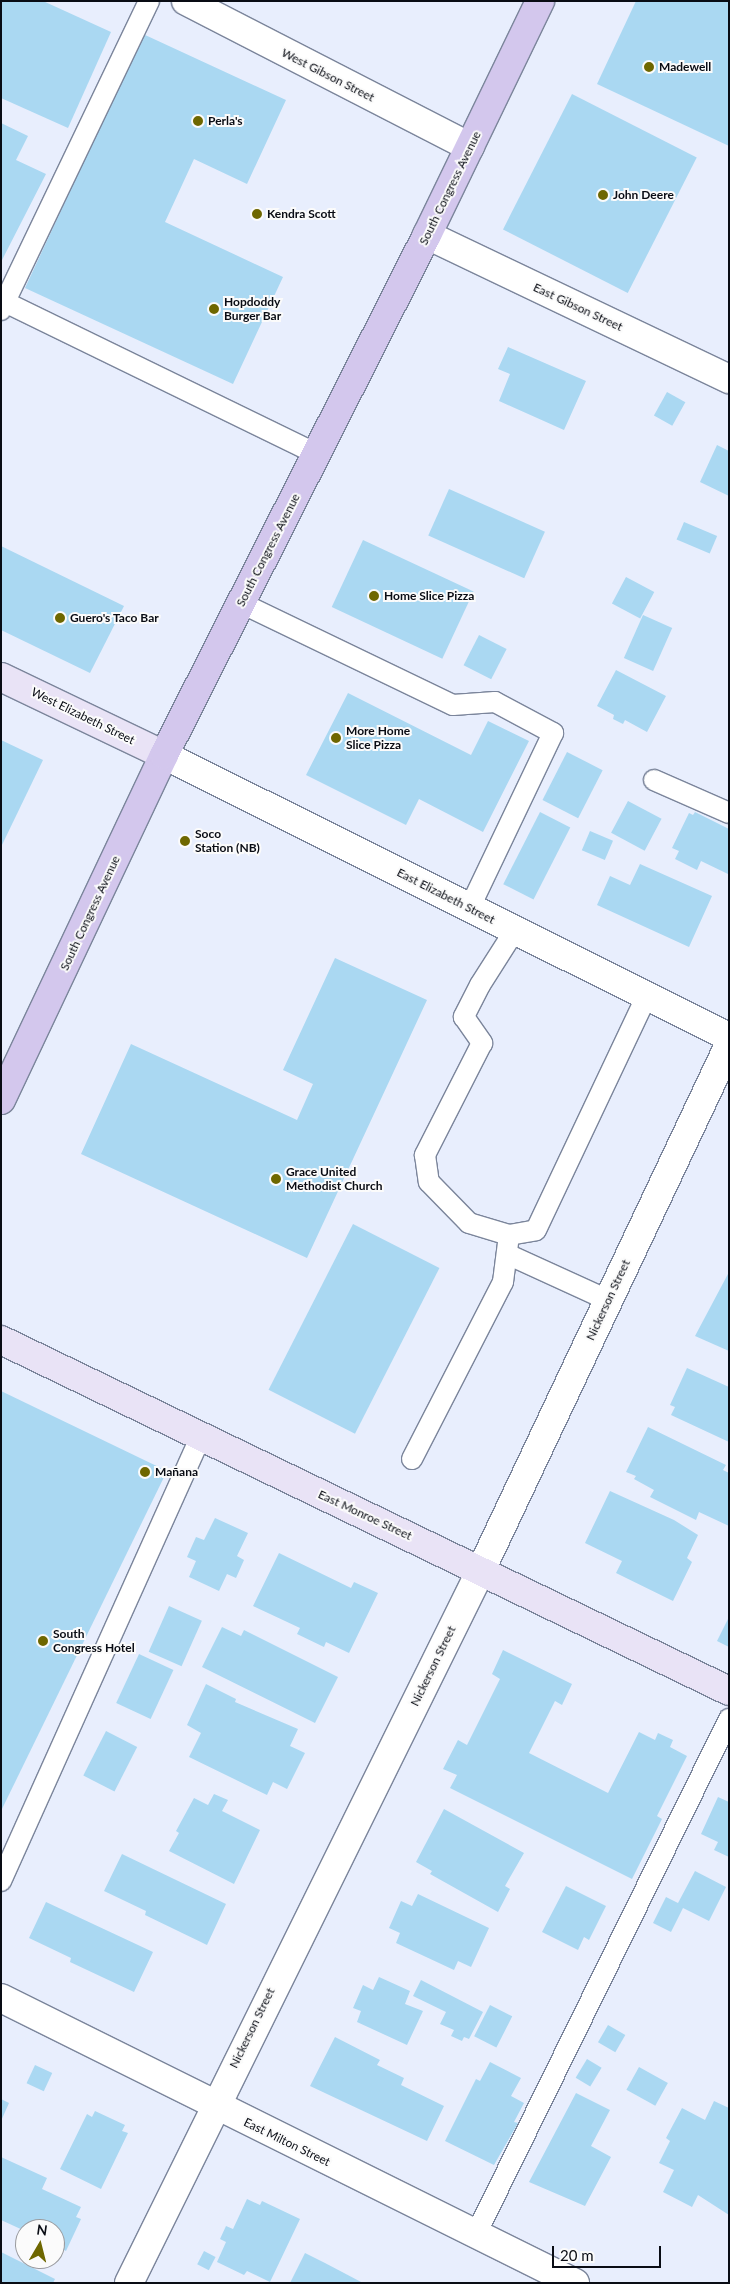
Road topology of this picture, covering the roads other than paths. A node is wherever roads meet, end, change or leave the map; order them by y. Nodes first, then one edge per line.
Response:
1 (149, 1) edge
2 (186, 1) edge
3 (540, 1) edge
4 (470, 147) junction
5 (428, 235) junction
6 (3, 306) edge
7 (729, 379) edge
8 (316, 454) junction
9 (241, 603) junction
10 (1, 677) edge
11 (164, 755) junction
12 (654, 780) dead end
13 (729, 813) edge
14 (470, 907) junction
15 (515, 930) junction
16 (647, 995) junction
17 (729, 1037) edge
18 (729, 1045) edge
19 (1, 1100) edge
20 (508, 1244) junction
21 (608, 1300) junction
22 (1, 1340) edge
23 (201, 1437) junction
24 (412, 1459) dead end
25 (480, 1570) junction
26 (729, 1690) edge
27 (729, 1719) edge
28 (1, 1881) edge
29 (1, 1998) edge
30 (214, 2106) junction
31 (476, 2234) junction
32 (129, 2283) edge
33 (575, 2283) edge

1 - 6 lane
2 - 4 street, West Gibson Street
3 - 4 main road, South Congress Avenue
4 - 5 main road, South Congress Avenue
5 - 7 street, East Gibson Street
5 - 8 main road, South Congress Avenue
6 - 8 lane
8 - 9 main road, South Congress Avenue
9 - 11 main road, South Congress Avenue
9 - 14 lane
10 - 11 street, West Elizabeth Street
11 - 14 street, East Elizabeth Street
11 - 19 main road, South Congress Avenue
12 - 13 lane
14 - 15 street, East Elizabeth Street
15 - 16 street, East Elizabeth Street
15 - 20 lane
16 - 17 street, East Elizabeth Street
16 - 20 lane
18 - 21 street, Nickerson Street
20 - 21 lane
20 - 24 lane
21 - 25 street, Nickerson Street
22 - 23 street, East Monroe Street
23 - 25 street, East Monroe Street
23 - 28 lane
25 - 26 street, East Monroe Street
25 - 30 street, Nickerson Street
27 - 31 lane
29 - 30 street, East Milton Street
30 - 31 street, East Milton Street
30 - 32 street, Nickerson Street
31 - 33 street, East Milton Street

